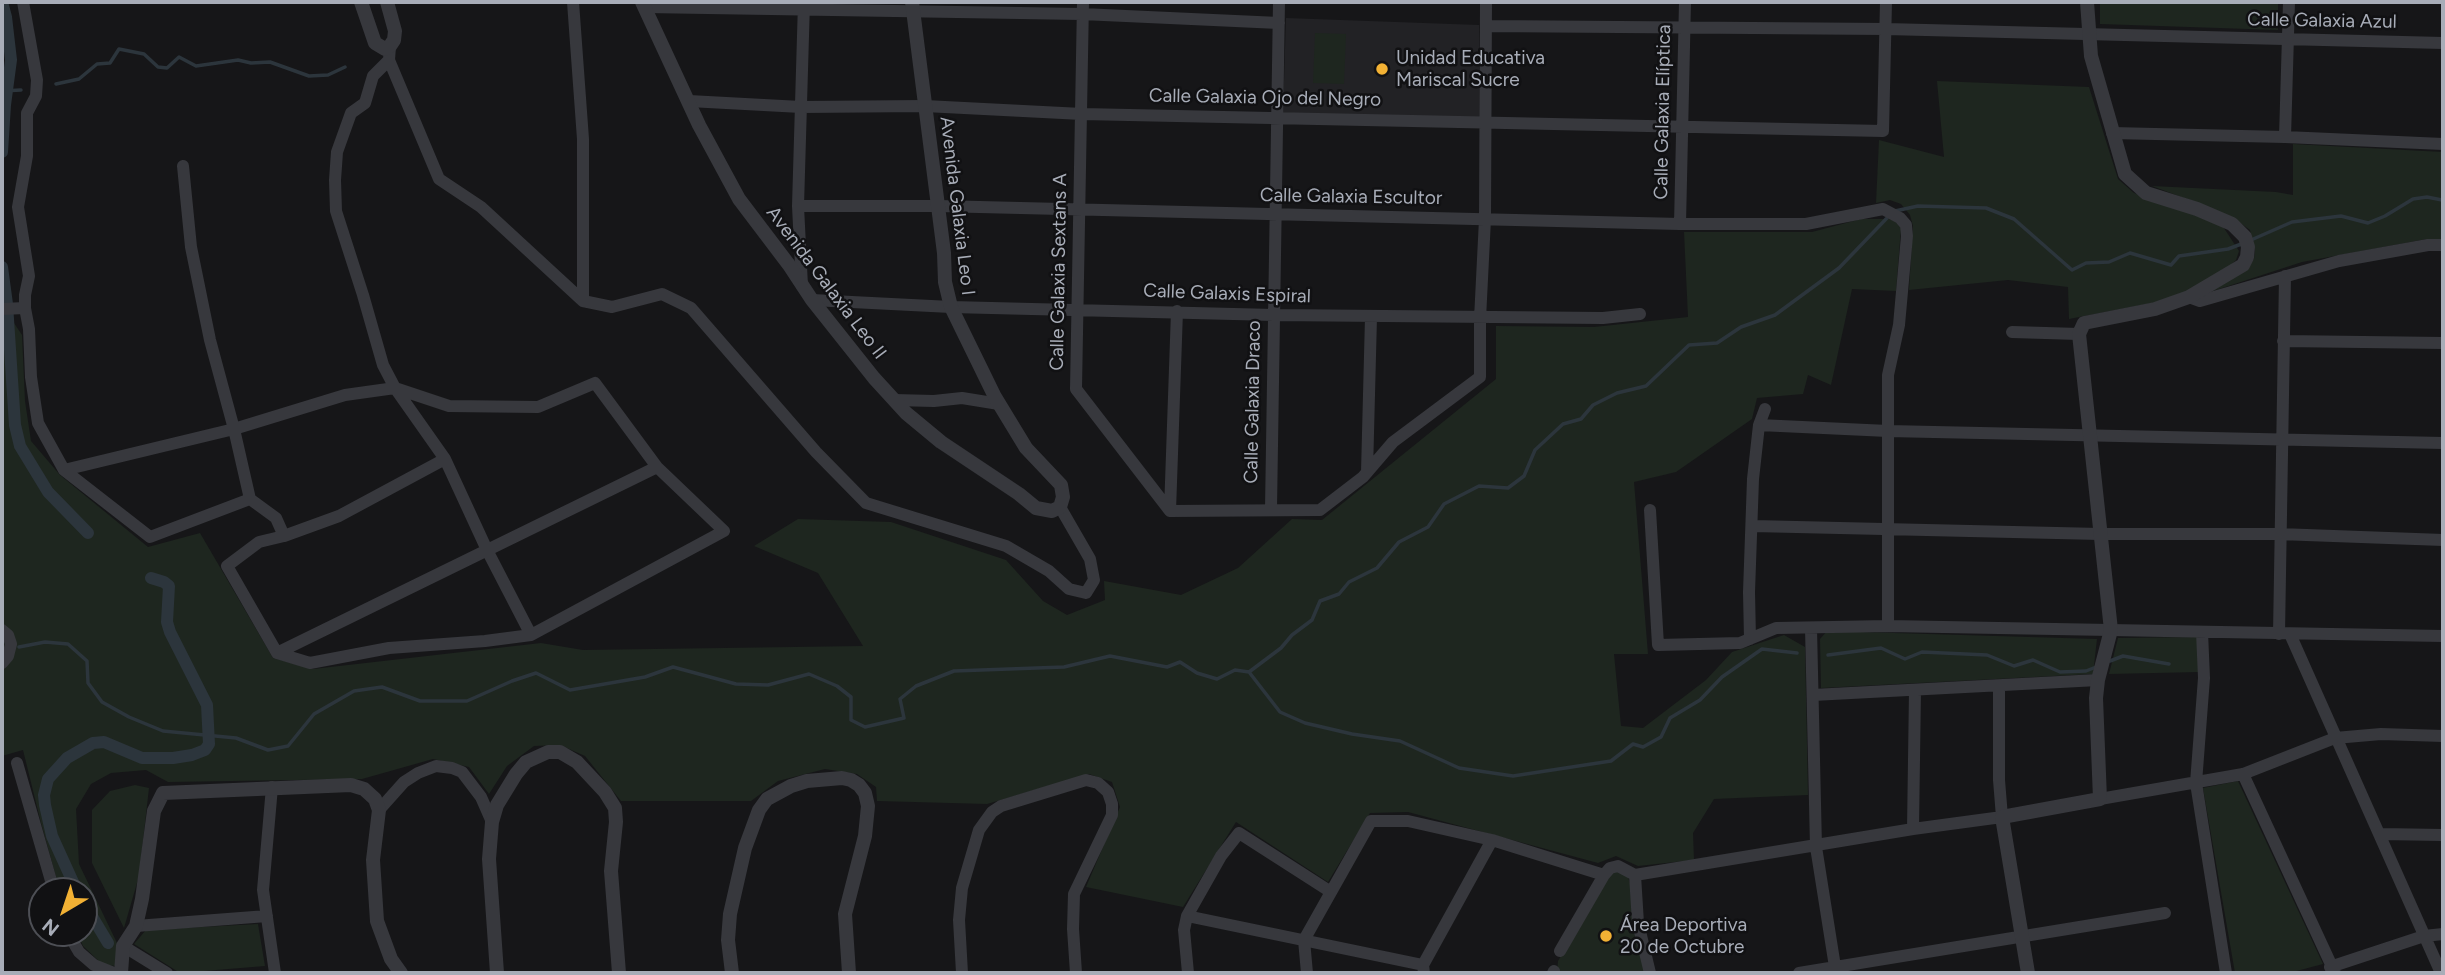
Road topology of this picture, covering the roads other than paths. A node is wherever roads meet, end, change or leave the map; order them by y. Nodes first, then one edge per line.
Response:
1 (23, 2) edge
2 (361, 2) edge
3 (387, 2) edge
4 (573, 2) edge
5 (1279, 2) edge
6 (1486, 2) edge
7 (1685, 2) edge
8 (1886, 2) edge
9 (2087, 2) edge
10 (2289, 2) edge
11 (644, 4) edge
12 (804, 6) edge
13 (912, 6) edge
14 (1082, 8) edge
15 (1279, 23) junction
16 (1486, 26) junction
17 (1684, 27) junction
18 (1886, 29) junction
19 (2088, 35) junction
20 (2288, 39) junction
21 (2443, 43) edge
22 (390, 53) junction
23 (689, 102) junction
24 (925, 106) junction
25 (801, 107) junction
26 (1082, 114) junction
27 (1277, 117) junction
28 (1486, 122) junction
29 (1683, 127) junction
30 (2112, 134) junction
31 (2285, 137) junction
32 (2443, 144) edge
33 (183, 166) dead end
34 (798, 206) junction
35 (938, 206) junction
36 (1080, 209) junction
37 (1275, 215) junction
38 (1485, 219) junction
39 (1680, 224) junction
40 (2443, 244) edge
41 (2285, 276) junction
42 (802, 286) junction
43 (2189, 297) junction
44 (583, 300) junction
45 (812, 300) junction
46 (951, 307) junction
47 (25, 308) junction
48 (2, 309) edge
49 (1077, 310) junction
50 (1177, 311) junction
51 (1640, 314) dead end
52 (1274, 315) junction
53 (1371, 317) junction
54 (1480, 318) junction
55 (2012, 332) dead end
56 (2079, 334) junction
57 (2283, 341) junction
58 (2443, 343) edge
59 (395, 388) junction
60 (894, 400) junction
61 (999, 404) junction
62 (1765, 409) dead end
63 (1759, 425) junction
64 (234, 429) junction
65 (1888, 431) junction
66 (2088, 435) junction
67 (2281, 439) junction
68 (2443, 443) edge
69 (445, 459) junction
70 (657, 467) junction
71 (64, 470) junction
72 (1367, 472) junction
73 (250, 499) junction
74 (1060, 507) junction
75 (1270, 509) junction
76 (1650, 510) dead end
77 (1170, 512) junction
78 (1753, 526) junction
79 (1888, 530) junction
80 (2099, 534) junction
81 (2279, 534) junction
82 (284, 536) junction
83 (2443, 540) edge
84 (487, 550) junction
85 (1888, 626) junction
86 (1811, 628) junction
87 (2, 630) edge
88 (2110, 630) junction
89 (2202, 632) junction
90 (2285, 634) junction
91 (531, 635) junction
92 (2443, 636) edge
93 (1750, 639) junction
94 (277, 653) junction
95 (2, 663) edge
96 (2098, 680) junction
97 (1999, 687) junction
98 (1915, 690) junction
99 (1813, 695) junction
100 (2443, 736) edge
101 (2335, 738) junction
102 (17, 763) dead end
103 (2243, 774) junction
104 (2196, 783) junction
105 (272, 787) junction
106 (2100, 799) junction
107 (379, 810) junction
108 (2002, 817) junction
109 (492, 821) junction
110 (1913, 829) junction
111 (2380, 834) junction
112 (2443, 835) edge
113 (1492, 839) junction
114 (1816, 847) junction
115 (1604, 875) junction
116 (1635, 875) junction
117 (50, 877) edge
118 (1331, 892) junction
119 (2165, 913) dead end
120 (267, 916) junction
121 (1187, 916) junction
122 (136, 926) junction
123 (2443, 934) edge
124 (2022, 936) junction
125 (2424, 936) junction
126 (1304, 940) junction
127 (123, 946) junction
128 (76, 947) edge
129 (1560, 951) dead end
130 (1424, 969) edge
131 (1835, 970) edge
132 (2333, 970) edge
133 (114, 973) edge
134 (121, 973) edge
135 (167, 973) edge
136 (275, 973) edge
137 (401, 973) edge
138 (497, 973) edge
139 (619, 973) edge
140 (732, 973) edge
141 (849, 973) edge
142 (962, 973) edge
143 (1076, 973) edge
144 (1188, 973) edge
145 (1307, 973) edge
146 (1650, 973) edge
147 (1799, 973) edge
148 (2028, 973) edge
149 (2227, 973) edge
150 (2441, 973) edge

1 - 47 street
2 - 22 street
3 - 22 street
4 - 44 street
5 - 15 street, Calle Galaxia Draco
6 - 16 street
7 - 17 street, Calle Galaxia Elíptica
8 - 18 street
9 - 19 street
10 - 20 street
11 - 12 street
11 - 23 street, Avenida Galaxia Leo II
12 - 13 street
12 - 25 street
13 - 14 street
13 - 24 street, Avenida Galaxia Leo I
14 - 15 street
14 - 26 street, Calle Galaxia Sextans A
15 - 27 street, Calle Galaxia Draco
16 - 17 street, Calle Galaxia Azul
16 - 28 street
17 - 18 street, Calle Galaxia Azul
17 - 29 street, Calle Galaxia Elíptica
18 - 19 street, Calle Galaxia Azul
18 - 29 street, Calle Galaxia Ojo del Negro
19 - 20 street, Calle Galaxia Azul
19 - 30 street
20 - 21 street, Calle Galaxia Azul
20 - 31 street
22 - 44 street
22 - 59 street
23 - 25 street, Calle Galaxia Ojo del Negro
23 - 42 street, Avenida Galaxia Leo II
24 - 25 street, Calle Galaxia Ojo del Negro
24 - 26 street, Calle Galaxia Ojo del Negro
24 - 35 street, Avenida Galaxia Leo I
25 - 34 street
26 - 27 street, Calle Galaxia Ojo del Negro
26 - 36 street, Calle Galaxia Sextans A
27 - 28 street, Calle Galaxia Ojo del Negro
27 - 37 street, Calle Galaxia Draco
28 - 29 street, Calle Galaxia Ojo del Negro
28 - 38 street
29 - 39 street, Calle Galaxia Elíptica
30 - 31 street
30 - 43 street
31 - 32 street
33 - 64 street
34 - 35 street, Calle Galaxia Escultor
34 - 42 street
35 - 36 street, Calle Galaxia Escultor
35 - 46 street, Avenida Galaxia Leo I
36 - 37 street, Calle Galaxia Escultor
36 - 49 street, Calle Galaxia Sextans A
37 - 38 street, Calle Galaxia Escultor
37 - 52 street, Calle Galaxia Draco
38 - 39 street, Calle Galaxia Escultor
38 - 54 street
39 - 65 street, Calle Galaxia Escultor
40 - 41 street
41 - 43 street
41 - 57 street
42 - 45 street, Avenida Galaxia Leo II
43 - 56 street
44 - 74 street
45 - 46 street, Calle Galaxis Espiral
45 - 60 street, Avenida Galaxia Leo II
46 - 49 street, Calle Galaxis Espiral
46 - 61 street, Avenida Galaxia Leo I
47 - 48 street
47 - 71 street
49 - 50 street, Calle Galaxis Espiral
49 - 77 street, Calle Galaxia Sextans A
50 - 52 street, Calle Galaxis Espiral
50 - 77 street
51 - 54 street, Calle Galaxis Espiral
52 - 53 street, Calle Galaxis Espiral
52 - 75 street, Calle Galaxia Draco
53 - 54 street, Calle Galaxis Espiral
53 - 72 street
54 - 72 street
55 - 56 street
56 - 66 street
57 - 58 street
57 - 67 street
59 - 64 street
59 - 69 street
59 - 70 street
60 - 61 street
60 - 74 street, Avenida Galaxia Leo II
61 - 74 street, Avenida Galaxia Leo I
62 - 63 street
63 - 65 street
63 - 78 street
64 - 71 street
64 - 73 street
65 - 66 street
65 - 79 street
66 - 67 street
66 - 80 street
67 - 68 street
67 - 81 street
69 - 82 street
69 - 84 street
70 - 84 street
70 - 91 street
71 - 73 street
72 - 75 street
73 - 82 street
75 - 77 street
76 - 93 street
78 - 79 street
78 - 93 street
79 - 80 street
79 - 85 street
80 - 81 street
80 - 88 street
81 - 83 street
81 - 90 street
82 - 94 street
84 - 91 street
84 - 94 street
85 - 86 street
85 - 88 street
86 - 93 street
86 - 99 street
87 - 95 street
88 - 89 street
88 - 96 street
89 - 90 street
89 - 104 street
90 - 92 street
90 - 101 street
91 - 94 street
96 - 97 street
96 - 106 street
97 - 98 street
97 - 108 street
98 - 99 street
98 - 110 street
99 - 114 street
100 - 101 street
101 - 103 street
101 - 111 street
102 - 117 street
103 - 104 street
103 - 132 street
104 - 106 street
104 - 149 street
105 - 107 street
105 - 120 street
105 - 122 street
106 - 108 street
107 - 109 street
107 - 137 street
108 - 110 street
108 - 124 street
109 - 138 street
109 - 139 street
110 - 114 street
111 - 112 street
111 - 125 street
113 - 115 street
113 - 118 street
113 - 130 street
114 - 116 street
114 - 131 street
115 - 116 street
115 - 129 street
116 - 146 street
118 - 121 street
118 - 126 street
119 - 124 street
120 - 122 street
120 - 136 street
121 - 126 street
121 - 144 street
122 - 127 street
123 - 125 street
124 - 131 street
124 - 148 street
125 - 132 street
125 - 150 street
126 - 130 street
126 - 145 street
127 - 134 street
127 - 135 street
128 - 133 street
131 - 147 street
140 - 141 street
142 - 143 street

